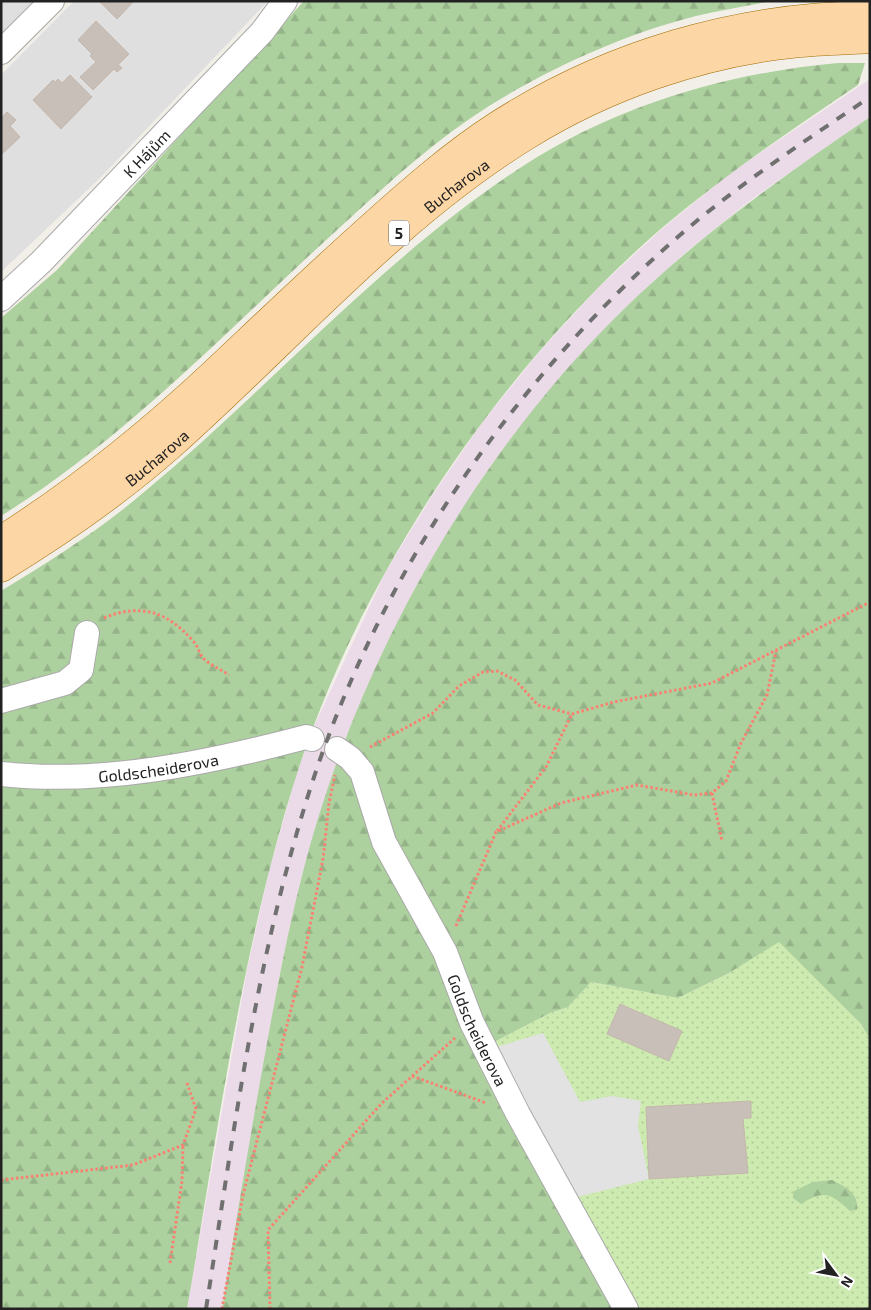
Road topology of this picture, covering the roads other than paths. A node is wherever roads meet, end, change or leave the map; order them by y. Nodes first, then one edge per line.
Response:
1 (52, 1) edge
2 (285, 1) edge
3 (870, 15) edge
4 (870, 39) edge
5 (1, 52) edge
6 (1, 299) edge
7 (1, 540) edge
8 (1, 568) edge
9 (87, 632) road end
10 (1, 701) edge
11 (312, 739) dead end
12 (343, 753) road end
13 (1, 774) edge
14 (626, 1309) edge

1 - 5 street
2 - 6 street, K Hájům
3 - 7 main road, Bucharova / 5
4 - 8 main road, Bucharova / 5
9 - 10 street
11 - 13 street, Goldscheiderova
12 - 14 street, Goldscheiderova

